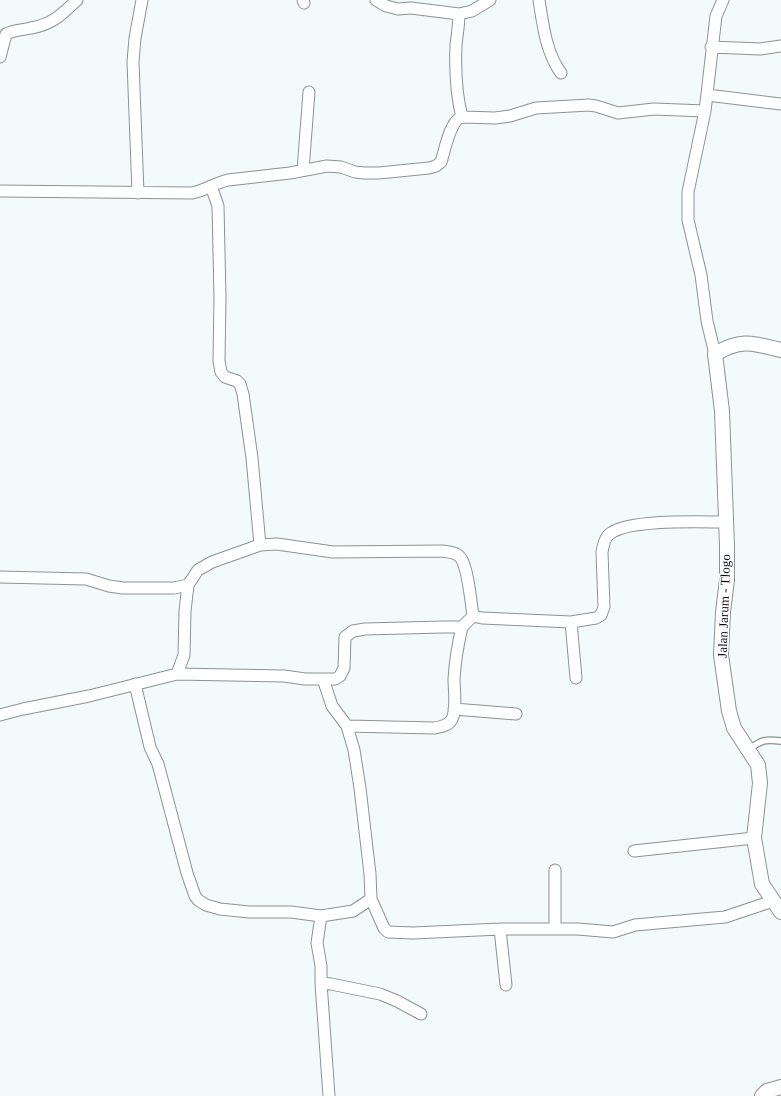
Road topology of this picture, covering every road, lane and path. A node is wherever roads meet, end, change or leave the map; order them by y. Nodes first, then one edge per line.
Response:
1 (77, 0) edge
2 (142, 0) edge
3 (376, 0) edge
4 (488, 0) edge
5 (539, 0) edge
6 (723, 0) edge
7 (459, 14) junction
8 (3, 32) edge
9 (781, 46) edge
10 (712, 47) junction
11 (0, 57) edge
12 (561, 73) dead end
13 (309, 92) dead end
14 (706, 95) junction
15 (781, 104) edge
16 (704, 111) junction
17 (462, 117) junction
18 (303, 170) junction
19 (211, 186) junction
20 (0, 191) edge
21 (138, 193) junction
22 (781, 350) edge
23 (716, 354) junction
24 (726, 522) junction
25 (260, 545) junction
26 (0, 577) edge
27 (188, 585) junction
28 (473, 616) junction
29 (571, 622) junction
30 (462, 627) junction
31 (177, 674) junction
32 (576, 678) dead end
33 (324, 679) junction
34 (135, 684) junction
35 (454, 709) junction
36 (516, 714) dead end
37 (0, 715) edge
38 (347, 726) junction
39 (781, 741) edge
40 (747, 750) junction
41 (754, 838) junction
42 (634, 851) dead end
43 (556, 870) dead end
44 (371, 899) junction
45 (777, 906) edge
46 (321, 916) junction
47 (500, 929) junction
48 (555, 929) junction
49 (321, 983) junction
50 (506, 985) dead end
51 (421, 1014) dead end
52 (781, 1087) edge
53 (329, 1096) edge
54 (762, 1096) edge

1 - 8 street
2 - 21 street
3 - 7 street
4 - 7 street
5 - 12 street
6 - 10 street
7 - 17 street
8 - 11 street
9 - 10 street
10 - 14 street
13 - 18 street
14 - 15 street
14 - 16 street
16 - 17 street
16 - 23 street
17 - 18 street
18 - 19 street
19 - 21 street
19 - 25 street
20 - 21 street
22 - 23 street
23 - 24 street, Jalan Jarum - Tlogo
24 - 29 street
24 - 40 street, Jalan Jarum - Tlogo
25 - 27 street
25 - 28 street
26 - 27 street
27 - 31 street
28 - 29 street
28 - 30 street
29 - 32 street
30 - 33 street
30 - 35 street
31 - 33 street
31 - 34 street
33 - 38 street
34 - 37 street
34 - 46 street
35 - 36 street
35 - 38 street
38 - 44 street
39 - 40 lane
40 - 41 street, Jalan Jarum - Tlogo
41 - 42 street
41 - 45 street, Jalan Jarum - Tlogo
43 - 48 street
44 - 46 street
44 - 47 street
45 - 48 street
46 - 49 street
47 - 48 street
47 - 50 street
49 - 51 street
49 - 53 street
52 - 54 street

